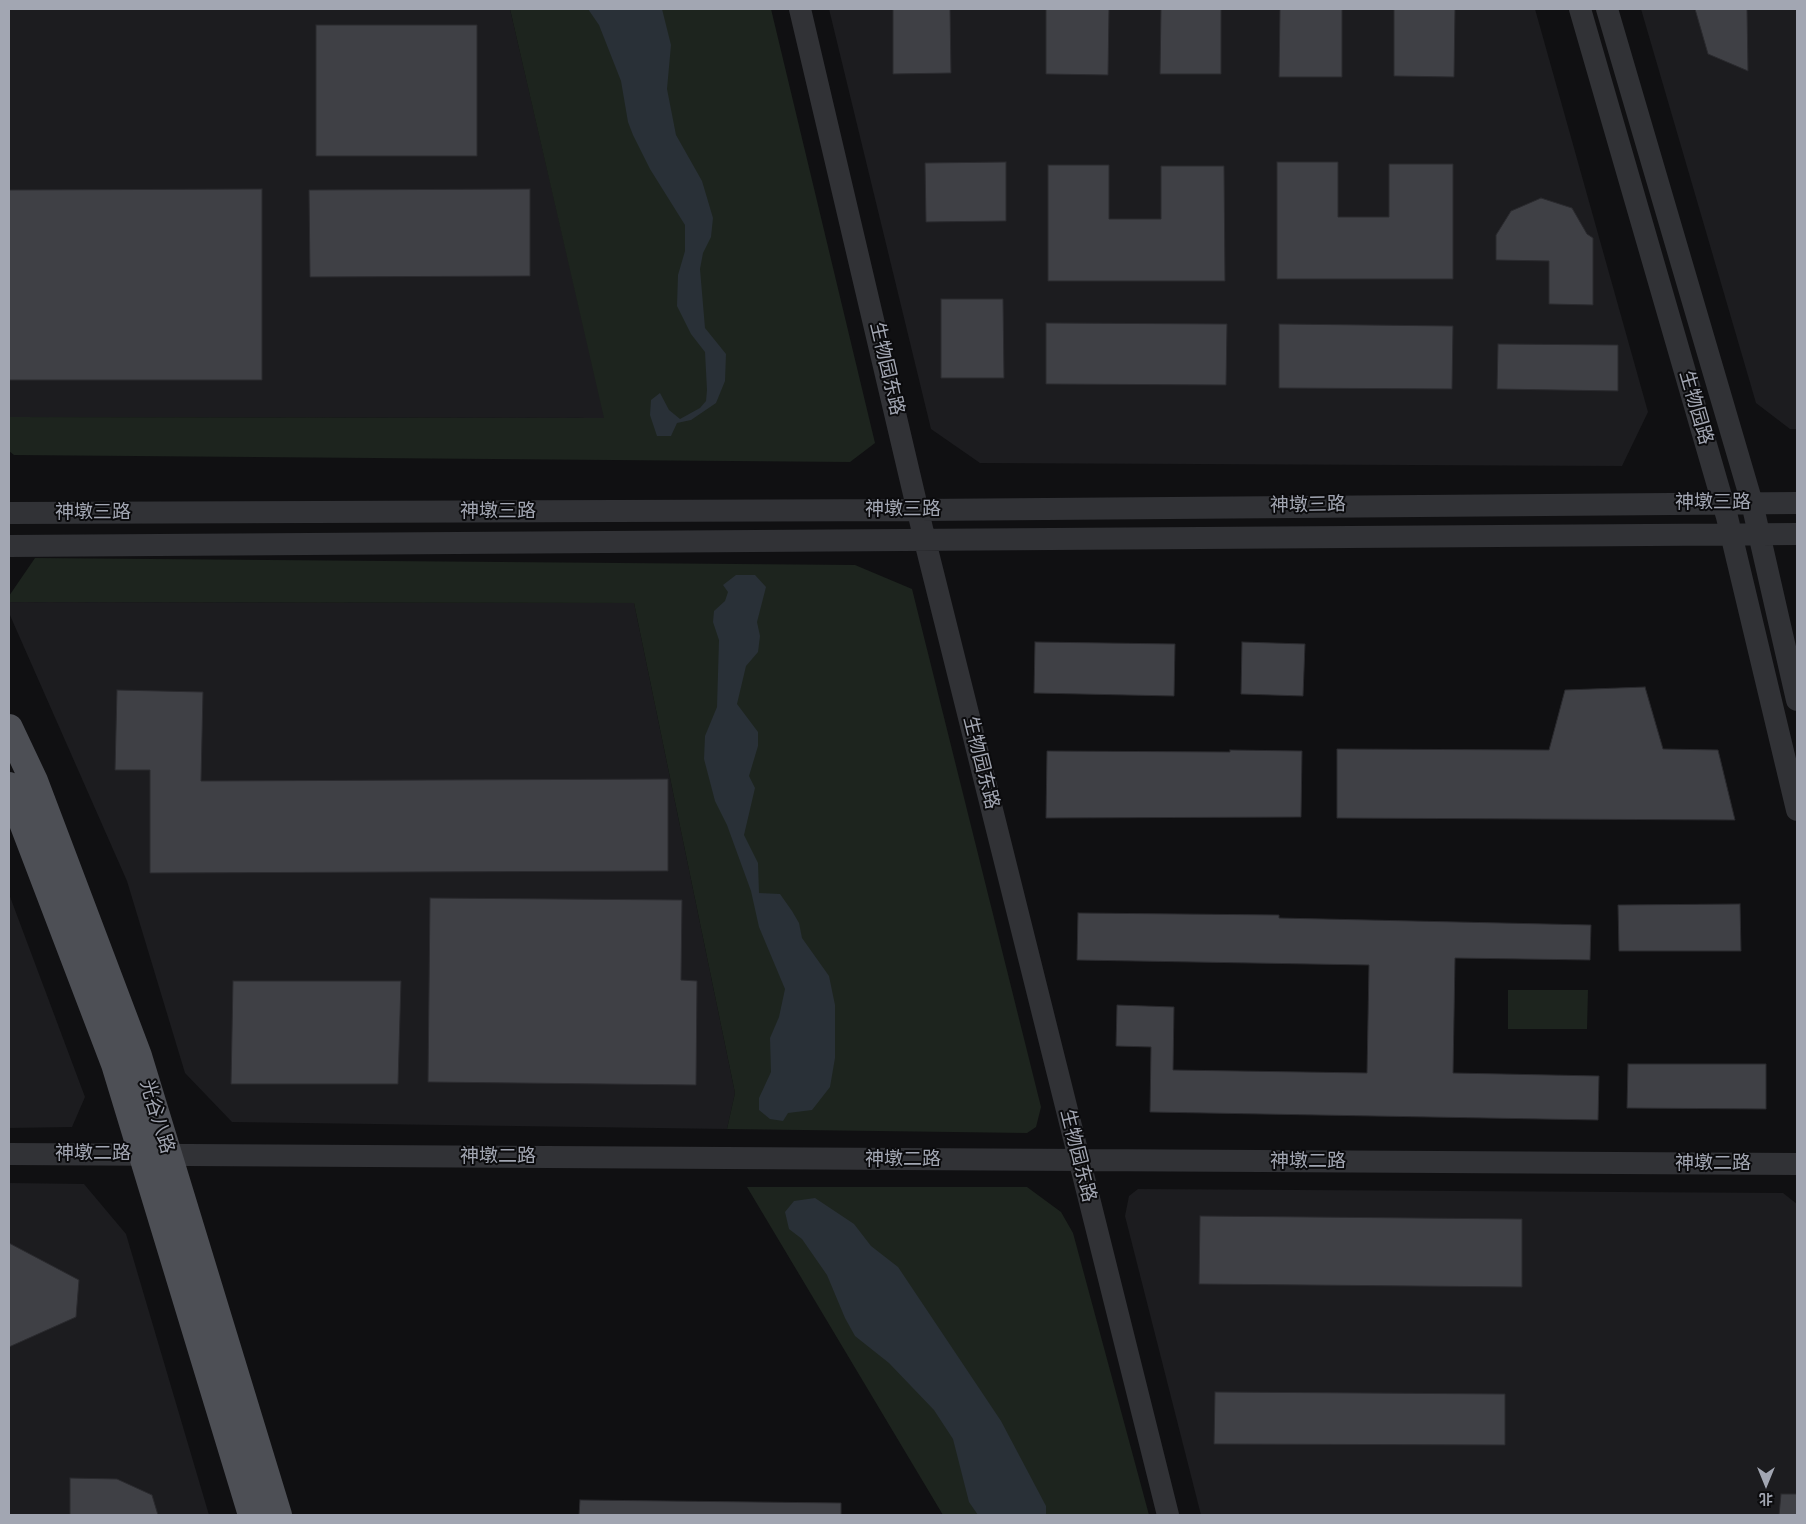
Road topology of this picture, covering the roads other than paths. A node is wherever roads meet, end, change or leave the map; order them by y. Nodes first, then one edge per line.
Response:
1 (800, 9) edge
2 (1580, 9) edge
3 (1607, 9) edge
4 (1722, 502) junction
5 (1752, 503) junction
6 (1797, 503) edge
7 (920, 510) junction
8 (9, 513) edge
9 (1730, 534) junction
10 (1757, 534) junction
11 (1797, 534) edge
12 (925, 541) junction
13 (9, 546) edge
14 (1797, 700) edge
15 (9, 728) edge
16 (9, 786) edge
17 (1797, 810) edge
18 (9, 1154) edge
19 (155, 1154) junction
20 (1078, 1161) junction
21 (1797, 1164) edge
22 (252, 1515) edge
23 (278, 1515) edge
24 (1168, 1515) edge

1 - 7 street, 生物园东路
2 - 4 street, 生物园路
3 - 5 street, 生物园路
4 - 5 street, 神墩三路
4 - 7 street, 神墩三路
4 - 9 street, 生物园路
5 - 6 street, 神墩三路
5 - 10 street, 生物园路
7 - 8 street, 神墩三路
7 - 12 street, 生物园东路
9 - 10 street, 神墩三路
9 - 12 street, 神墩三路
9 - 17 street, 生物园路
10 - 11 street, 神墩三路
10 - 14 street, 生物园路
12 - 13 street, 神墩三路
12 - 20 street, 生物园东路
15 - 19 main road, 光谷八路
16 - 19 main road, 光谷八路
18 - 19 street, 神墩二路
19 - 20 street, 神墩二路
19 - 22 main road, 光谷八路
19 - 23 main road, 光谷八路
20 - 21 street, 神墩二路
20 - 24 street, 生物园东路

